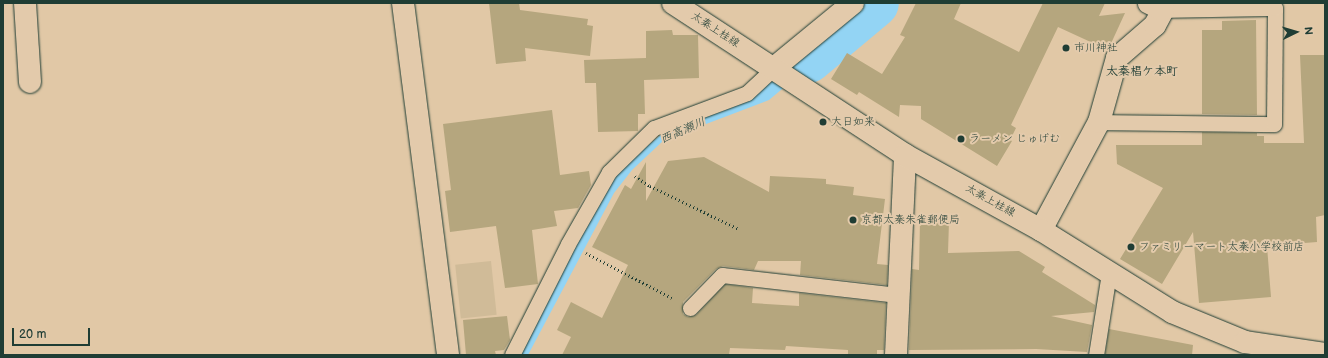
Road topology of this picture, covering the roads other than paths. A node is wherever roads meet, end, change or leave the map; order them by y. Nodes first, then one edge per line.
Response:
1 (25, 3) edge
2 (403, 3) edge
3 (673, 3) edge
4 (853, 3) edge
5 (1156, 7) edge
6 (783, 74) junction
7 (30, 82) dead end
8 (1099, 122) junction
9 (905, 155) junction
10 (1041, 230) junction
11 (1109, 273) junction
12 (898, 296) junction
13 (690, 308) road end
14 (1325, 354) edge
15 (448, 355) edge
16 (512, 355) edge
17 (896, 355) edge
18 (1096, 355) edge

1 - 7 street
2 - 15 street
3 - 6 street, 太秦上桂線
4 - 6 street
5 - 8 street
5 - 8 lane
6 - 9 street, 太秦上桂線
6 - 16 lane
8 - 10 street
9 - 10 street, 太秦上桂線
9 - 12 street
10 - 11 street, 太秦上桂線
11 - 14 street, 太秦上桂線
11 - 18 lane
12 - 13 lane
12 - 17 street

